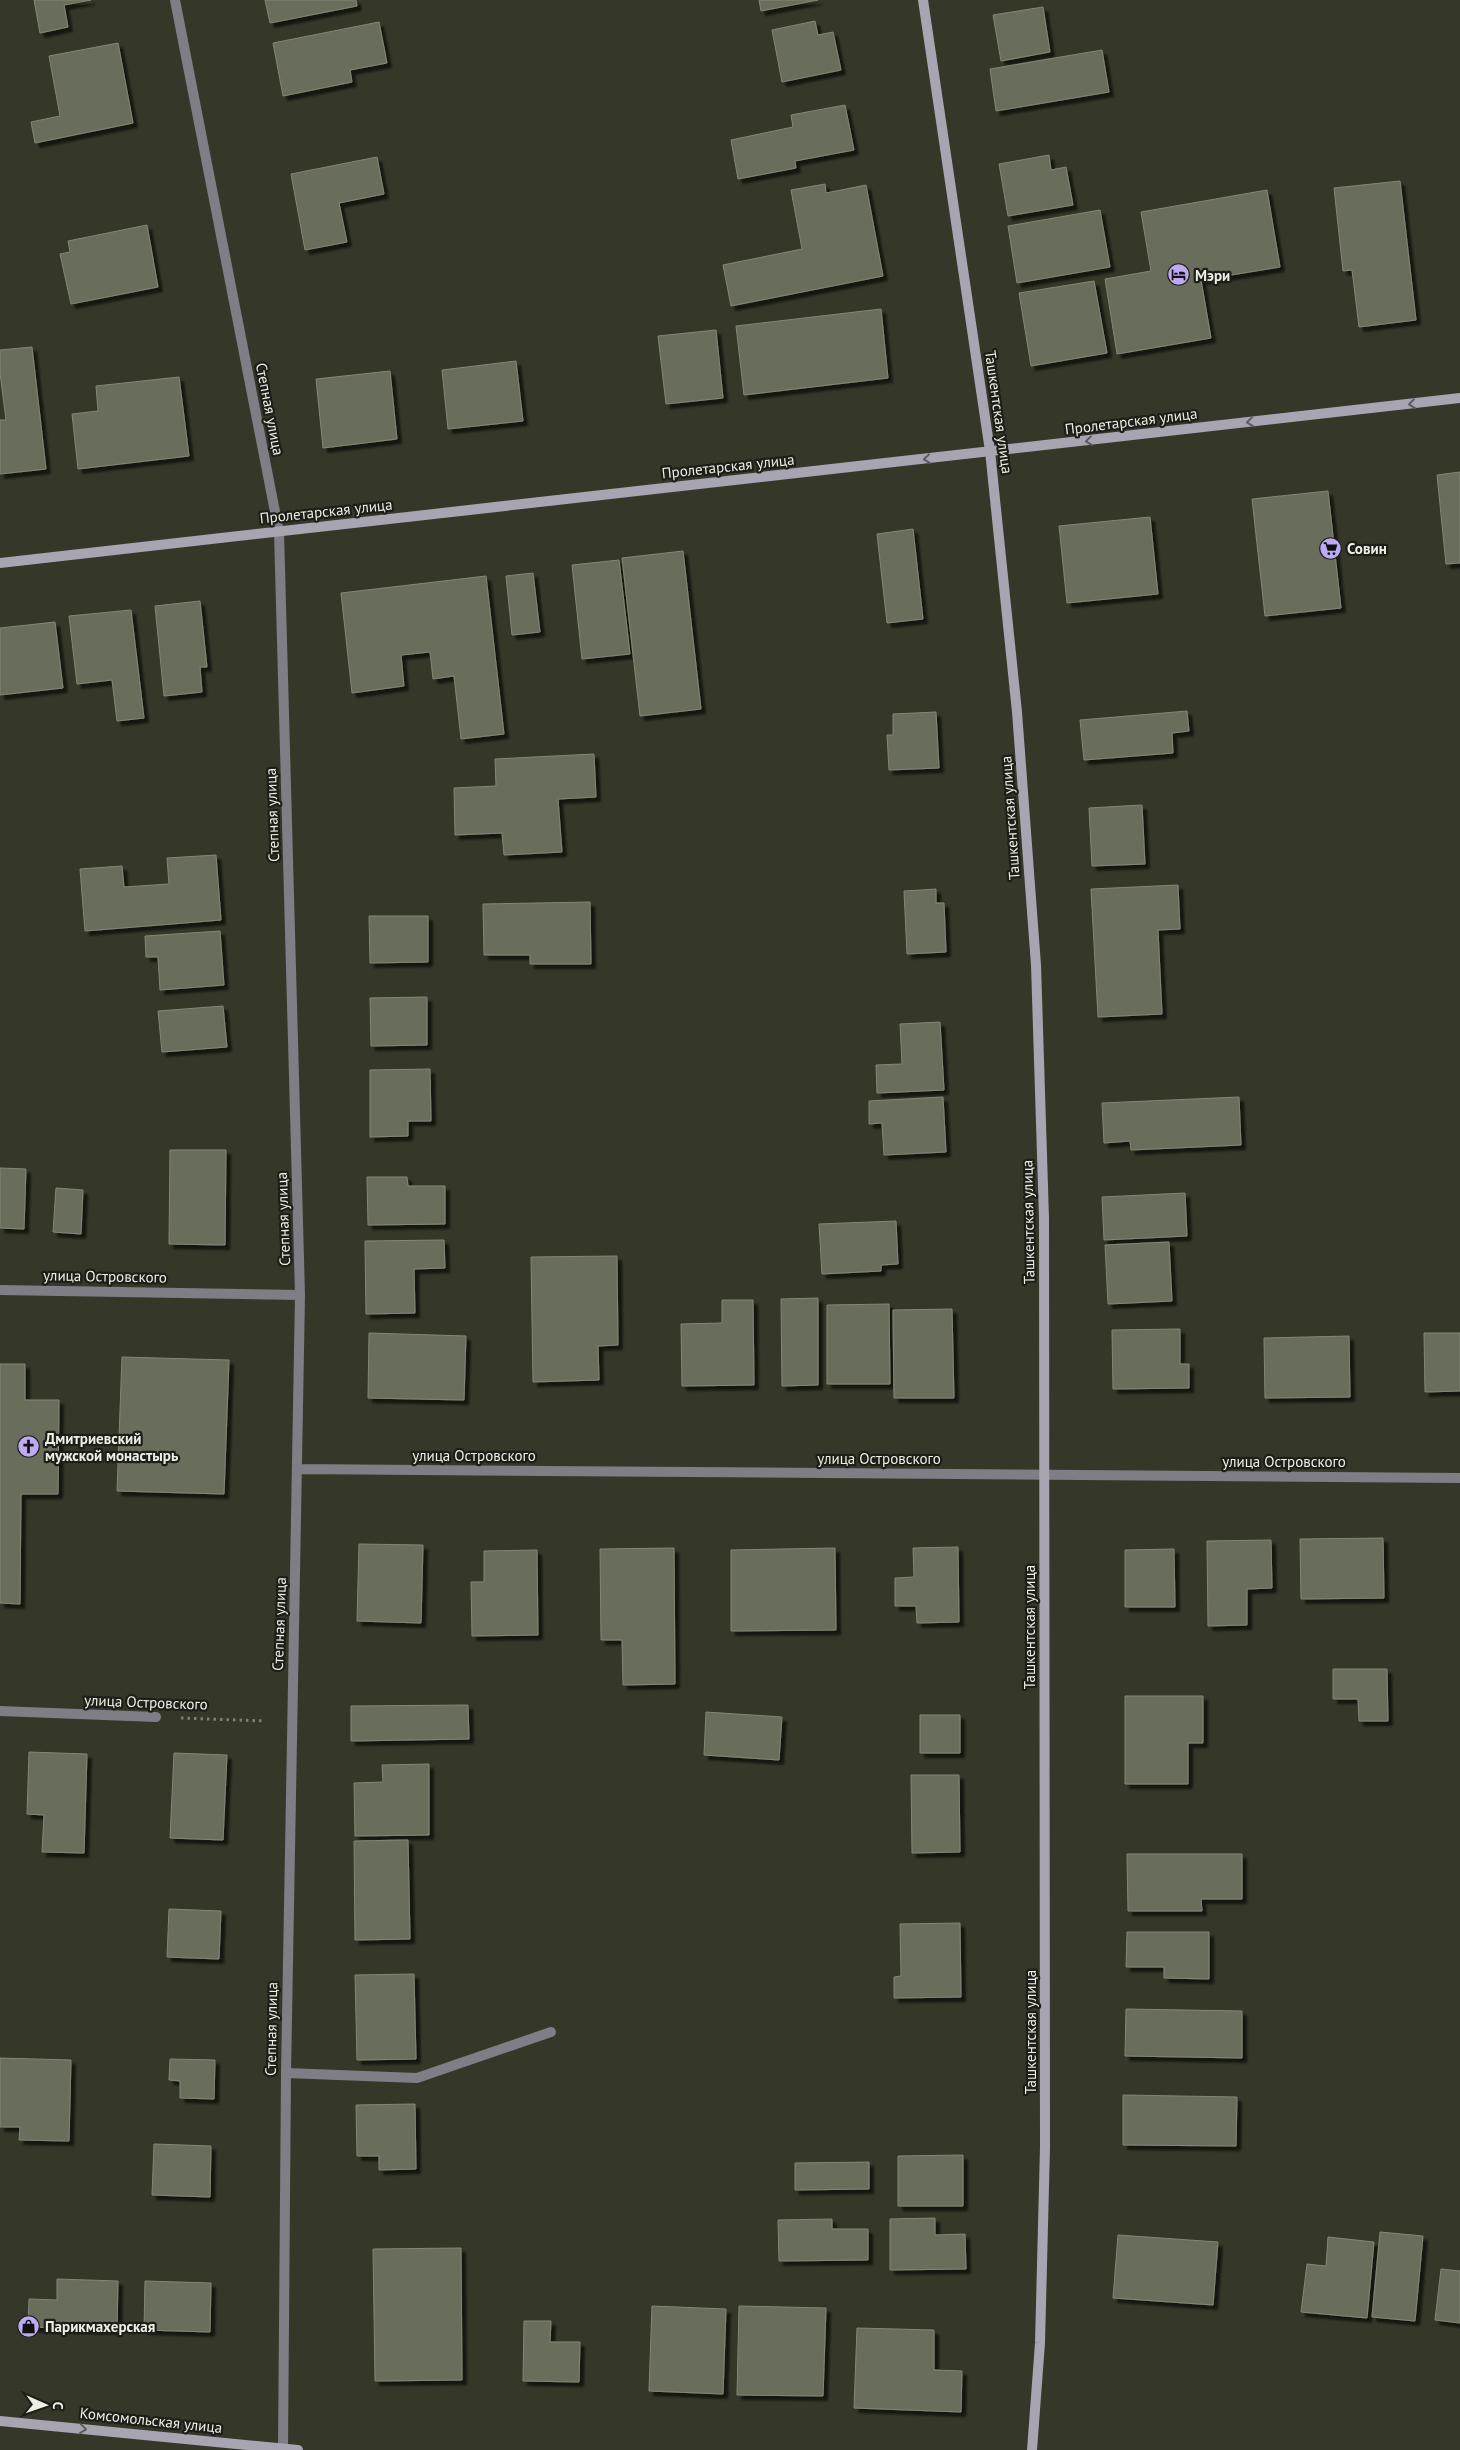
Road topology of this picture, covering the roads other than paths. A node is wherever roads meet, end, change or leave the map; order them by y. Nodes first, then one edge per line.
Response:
1 (175, 0) edge
2 (923, 0) edge
3 (1460, 398) edge
4 (990, 452) junction
5 (279, 532) junction
6 (0, 563) edge
7 (0, 1290) edge
8 (300, 1295) junction
9 (298, 1469) junction
10 (1043, 1474) junction
11 (1460, 1478) edge
12 (0, 1711) edge
13 (156, 1717) road end
14 (551, 2032) dead end
15 (286, 2073) junction
16 (0, 2421) edge
17 (282, 2448) junction
18 (298, 2450) edge
19 (1032, 2450) edge

1 - 5 street, Степная улица
2 - 4 street, Ташкентская улица
3 -> 4 street, Пролетарская улица
4 -> 5 street, Пролетарская улица
4 - 10 street, Ташкентская улица
5 - 6 street, Пролетарская улица
5 - 8 street, Степная улица
7 - 8 street, улица Островского
8 - 9 street, Степная улица
9 - 10 street, улица Островского
9 - 15 street, Степная улица
10 - 11 street, улица Островского
10 - 19 street, Ташкентская улица
12 - 13 street, улица Островского
14 - 15 street
15 - 17 street, Степная улица
16 -> 17 street, Комсомольская улица
17 - 18 street, Комсомольская улица

